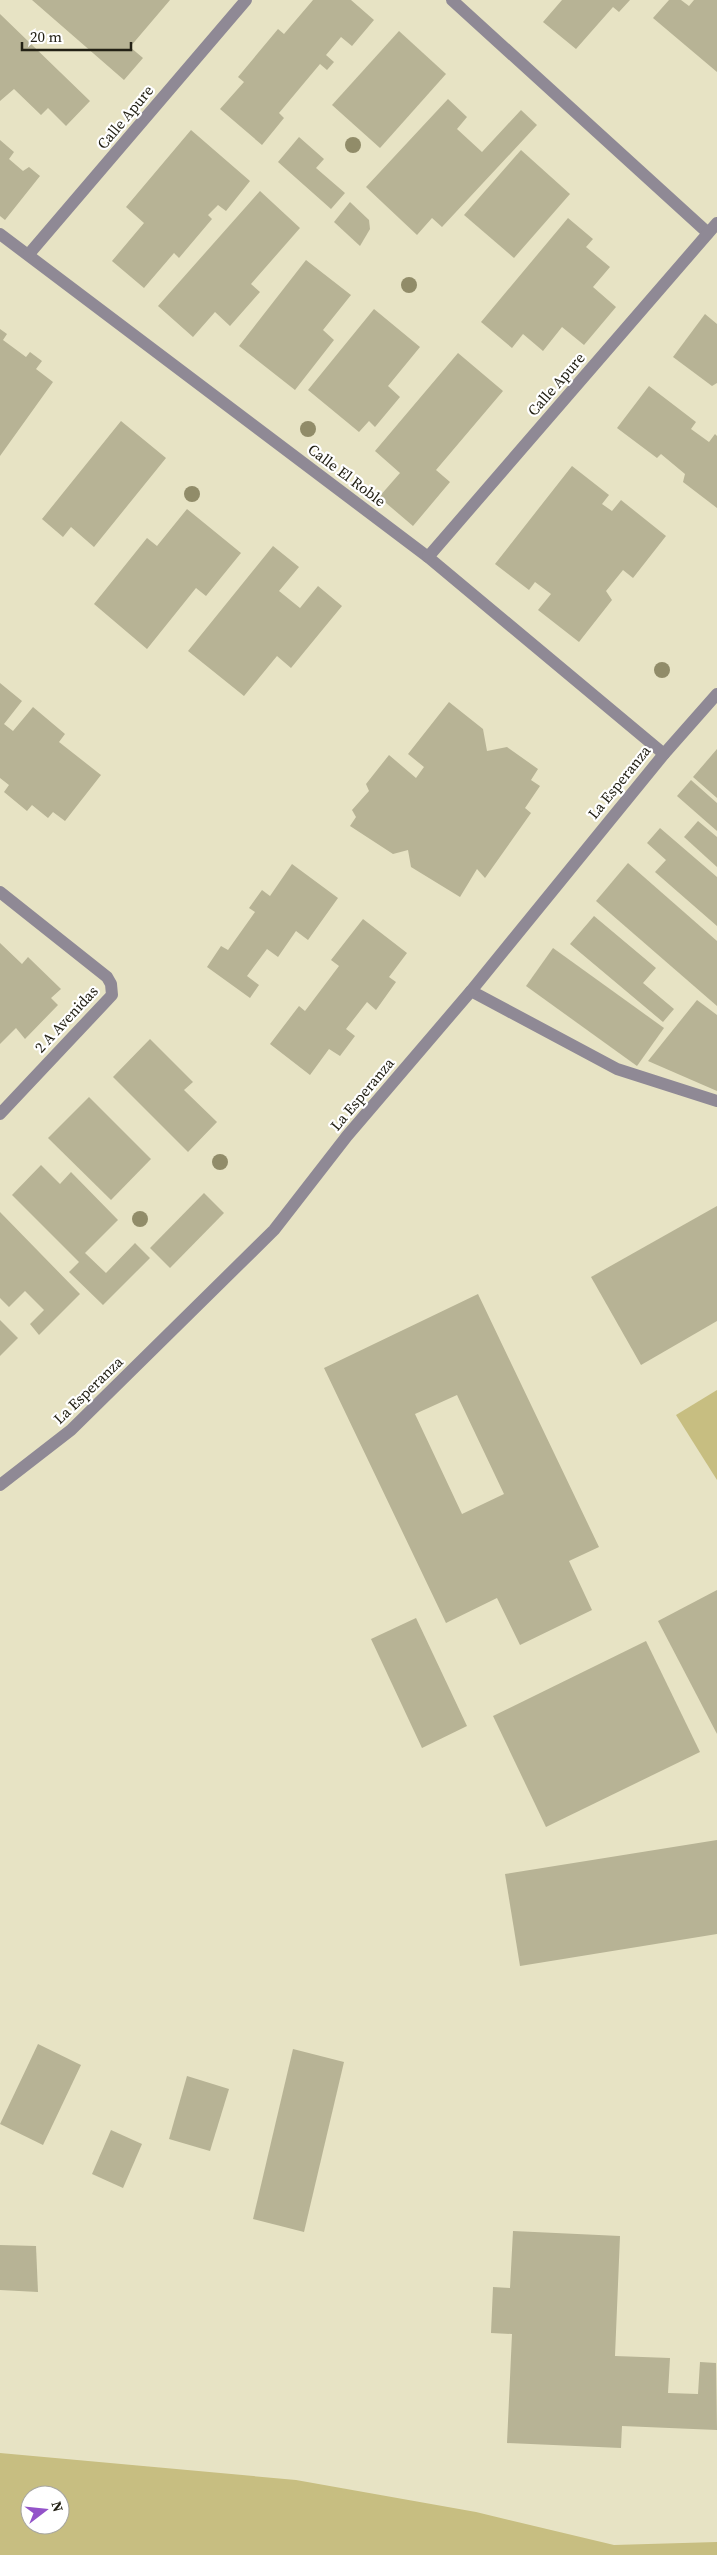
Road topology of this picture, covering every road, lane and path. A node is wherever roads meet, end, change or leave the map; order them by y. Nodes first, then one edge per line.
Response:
1 (246, 0) edge
2 (452, 0) edge
3 (717, 223) edge
4 (708, 233) junction
5 (0, 234) edge
6 (29, 254) junction
7 (428, 557) junction
8 (717, 694) edge
9 (664, 754) junction
10 (0, 892) edge
11 (471, 991) junction
12 (717, 1101) edge
13 (0, 1114) edge
14 (0, 1485) edge

1 - 6 street, Calle Apure
2 - 4 street
3 - 4 street, Calle Apure
4 - 7 street, Calle Apure
5 - 6 street, Calle El Roble
6 - 7 street, Calle El Roble
7 - 9 street, Calle El Roble
8 - 9 street, La Esperanza
9 - 11 street, La Esperanza
10 - 13 street, 2 A Avenidas
11 - 12 street
11 - 14 street, La Esperanza

